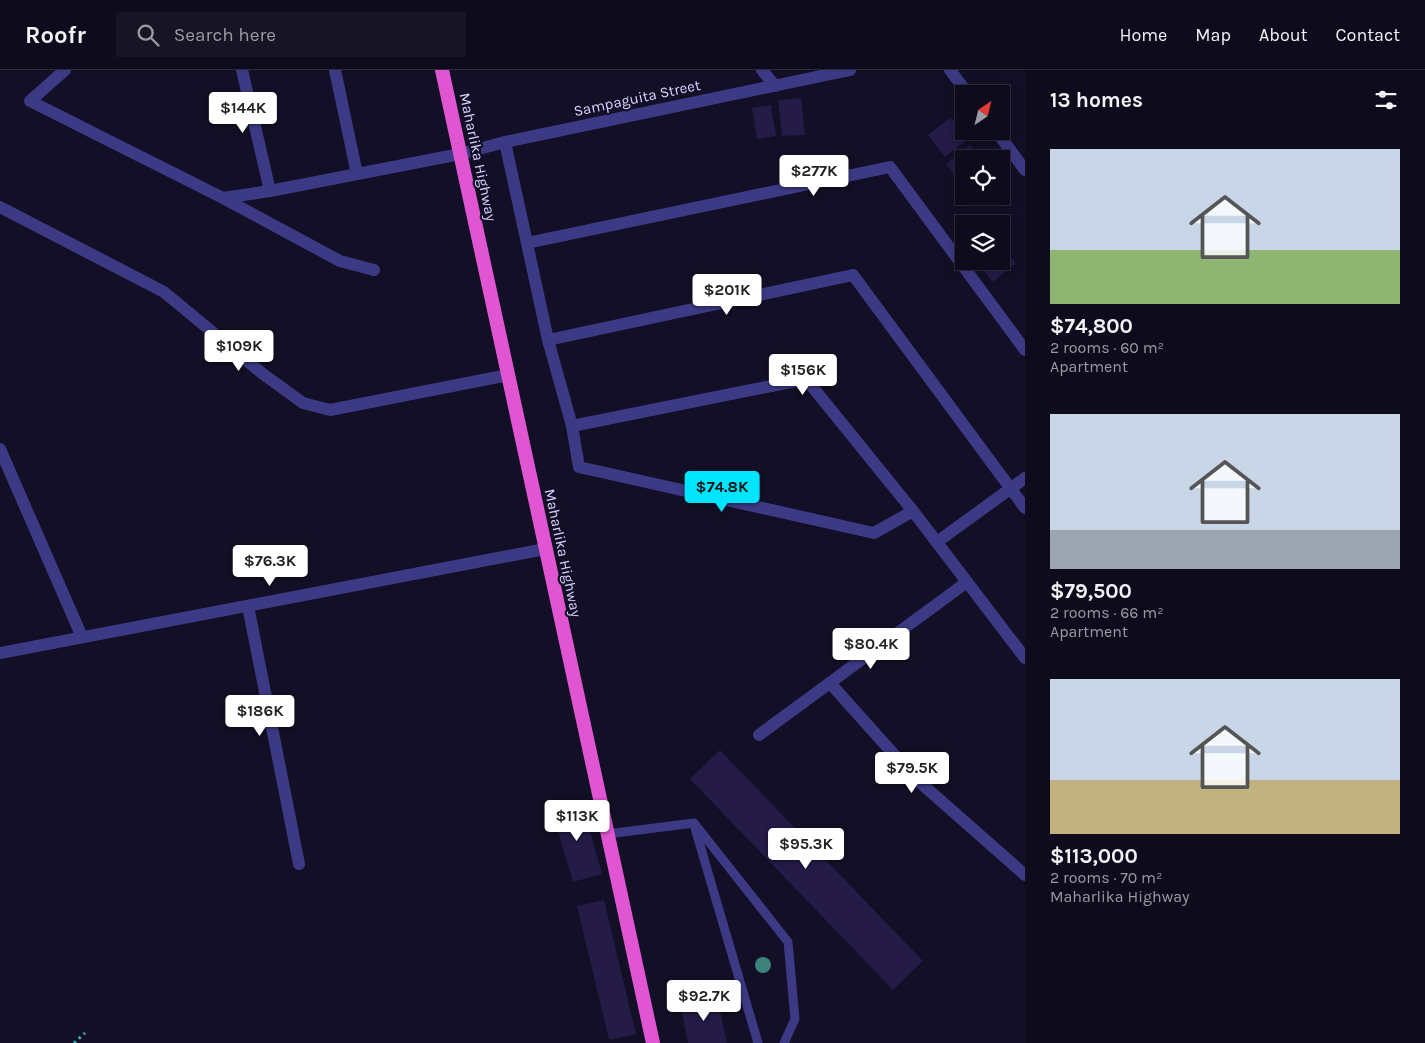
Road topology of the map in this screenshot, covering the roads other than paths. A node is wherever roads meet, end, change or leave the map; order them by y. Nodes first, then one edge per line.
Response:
1 (65, 70) edge
2 (242, 70) edge
3 (335, 70) edge
4 (442, 70) edge
5 (762, 70) edge
6 (850, 70) edge
7 (950, 70) edge
8 (961, 85) edge
9 (775, 86) junction
10 (1003, 140) edge
11 (505, 142) junction
12 (460, 154) junction
13 (1025, 170) edge
14 (357, 174) junction
15 (270, 191) junction
16 (223, 198) junction
17 (0, 207) edge
18 (527, 243) junction
19 (374, 270) dead end
20 (548, 340) junction
21 (1025, 350) edge
22 (508, 375) junction
23 (572, 426) junction
24 (0, 449) edge
25 (1025, 478) edge
26 (1010, 489) junction
27 (1025, 508) edge
28 (912, 511) junction
29 (937, 542) junction
30 (545, 549) junction
31 (967, 582) junction
32 (248, 606) junction
33 (82, 637) junction
34 (0, 653) edge
35 (1025, 658) edge
36 (830, 683) junction
37 (759, 735) dead end
38 (694, 823) junction
39 (607, 834) junction
40 (299, 864) dead end
41 (1025, 875) edge
42 (653, 1043) edge
43 (758, 1043) edge
44 (784, 1043) edge

1 - 16 street
2 - 15 street
3 - 14 street
4 - 12 highway, Maharlika Highway
5 - 9 street
6 - 9 street, Sampaguita Street
7 - 8 street
9 - 11 street, Sampaguita Street
10 - 13 street
11 - 12 street, Sampaguita Street
11 - 18 street
12 - 14 street, Sampaguita Street
12 - 22 highway, Maharlika Highway
14 - 15 street, Sampaguita Street
15 - 16 street, Sampaguita Street
16 - 19 street
17 - 22 street
18 - 20 street
18 - 21 street
20 - 23 street
20 - 26 street
22 - 30 highway, Maharlika Highway
23 - 28 street
23 - 28 street
24 - 33 street
25 - 26 street
26 - 27 street
26 - 29 street
28 - 29 street
29 - 31 street
30 - 32 street
30 - 39 highway, Maharlika Highway
31 - 35 street
31 - 36 street
32 - 33 street
32 - 40 street
33 - 34 street
36 - 37 street
36 - 41 street
38 - 39 lane
38 - 43 lane
38 - 44 lane
39 - 42 highway, Maharlika Highway

